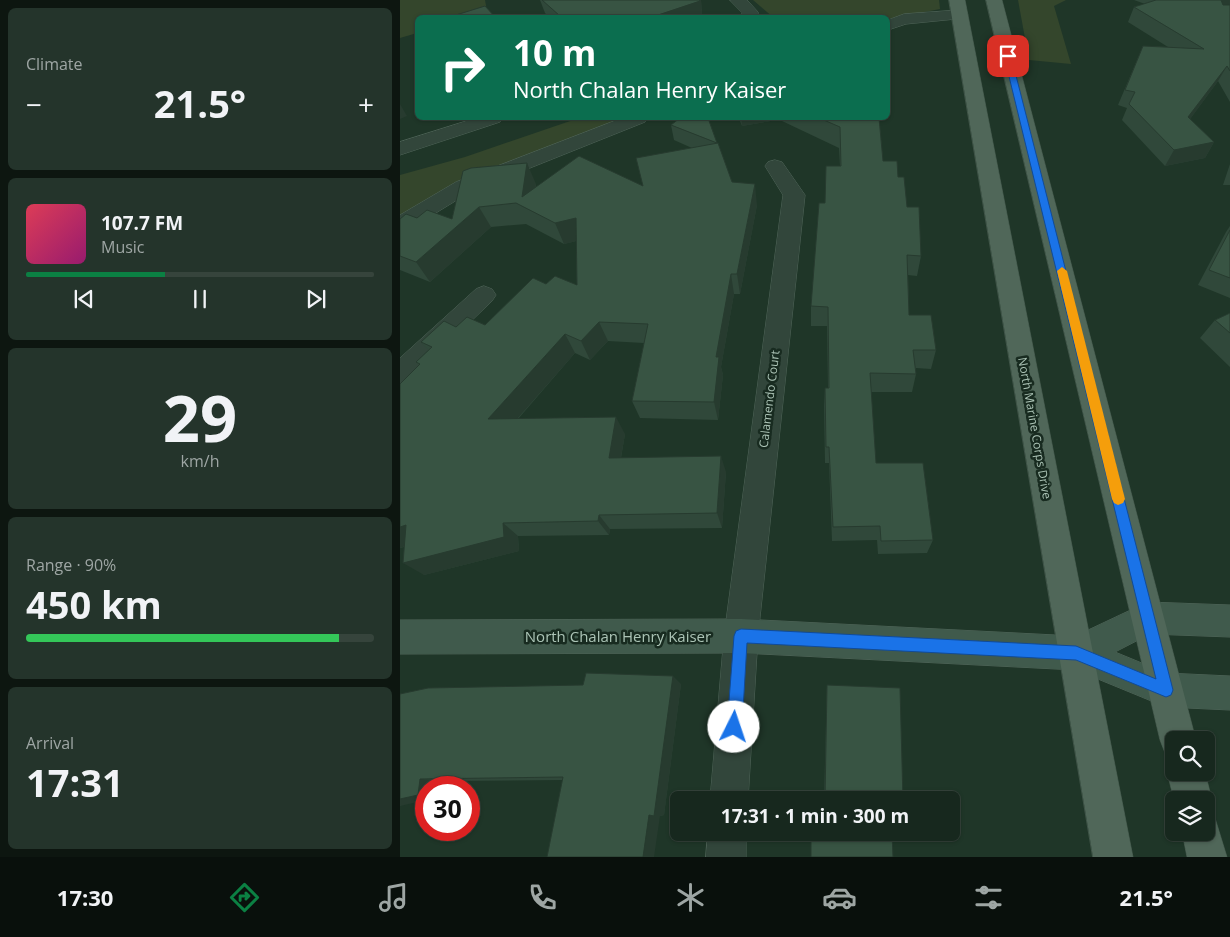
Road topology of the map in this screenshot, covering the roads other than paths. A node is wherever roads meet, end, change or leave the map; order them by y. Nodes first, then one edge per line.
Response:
1 (738, 0) edge
2 (994, 0) edge
3 (958, 7) edge
4 (750, 15) edge
5 (890, 23) edge
6 (487, 120) edge
7 (633, 120) edge
8 (400, 149) edge
9 (775, 166) dead end
10 (400, 225) edge
11 (484, 295) dead end
12 (400, 374) edge
13 (1148, 618) junction
14 (1230, 621) edge
15 (741, 636) junction
16 (400, 637) edge
17 (1076, 653) junction
18 (1166, 690) junction
19 (1230, 693) edge
20 (1176, 731) edge
21 (731, 791) edge
22 (727, 841) edge
23 (1203, 841) edge
24 (726, 857) edge
25 (1113, 857) edge
26 (1207, 857) edge

1 - 4 street
2 - 13 main road
3 - 5 street
3 - 17 main road, North Marine Corps Drive
6 - 8 street
7 - 10 street
9 - 15 street, Calamendo Court
11 - 12 street
13 - 14 street
13 - 17 street
13 - 18 main road
15 - 16 street, North Chalan Henry Kaiser
15 - 17 street, North Chalan Henry Kaiser
15 - 21 street, Calamendo Court
17 - 18 street
17 - 25 main road, North Marine Corps Drive
18 - 19 street
18 - 20 main road
22 - 24 street
23 - 26 main road

